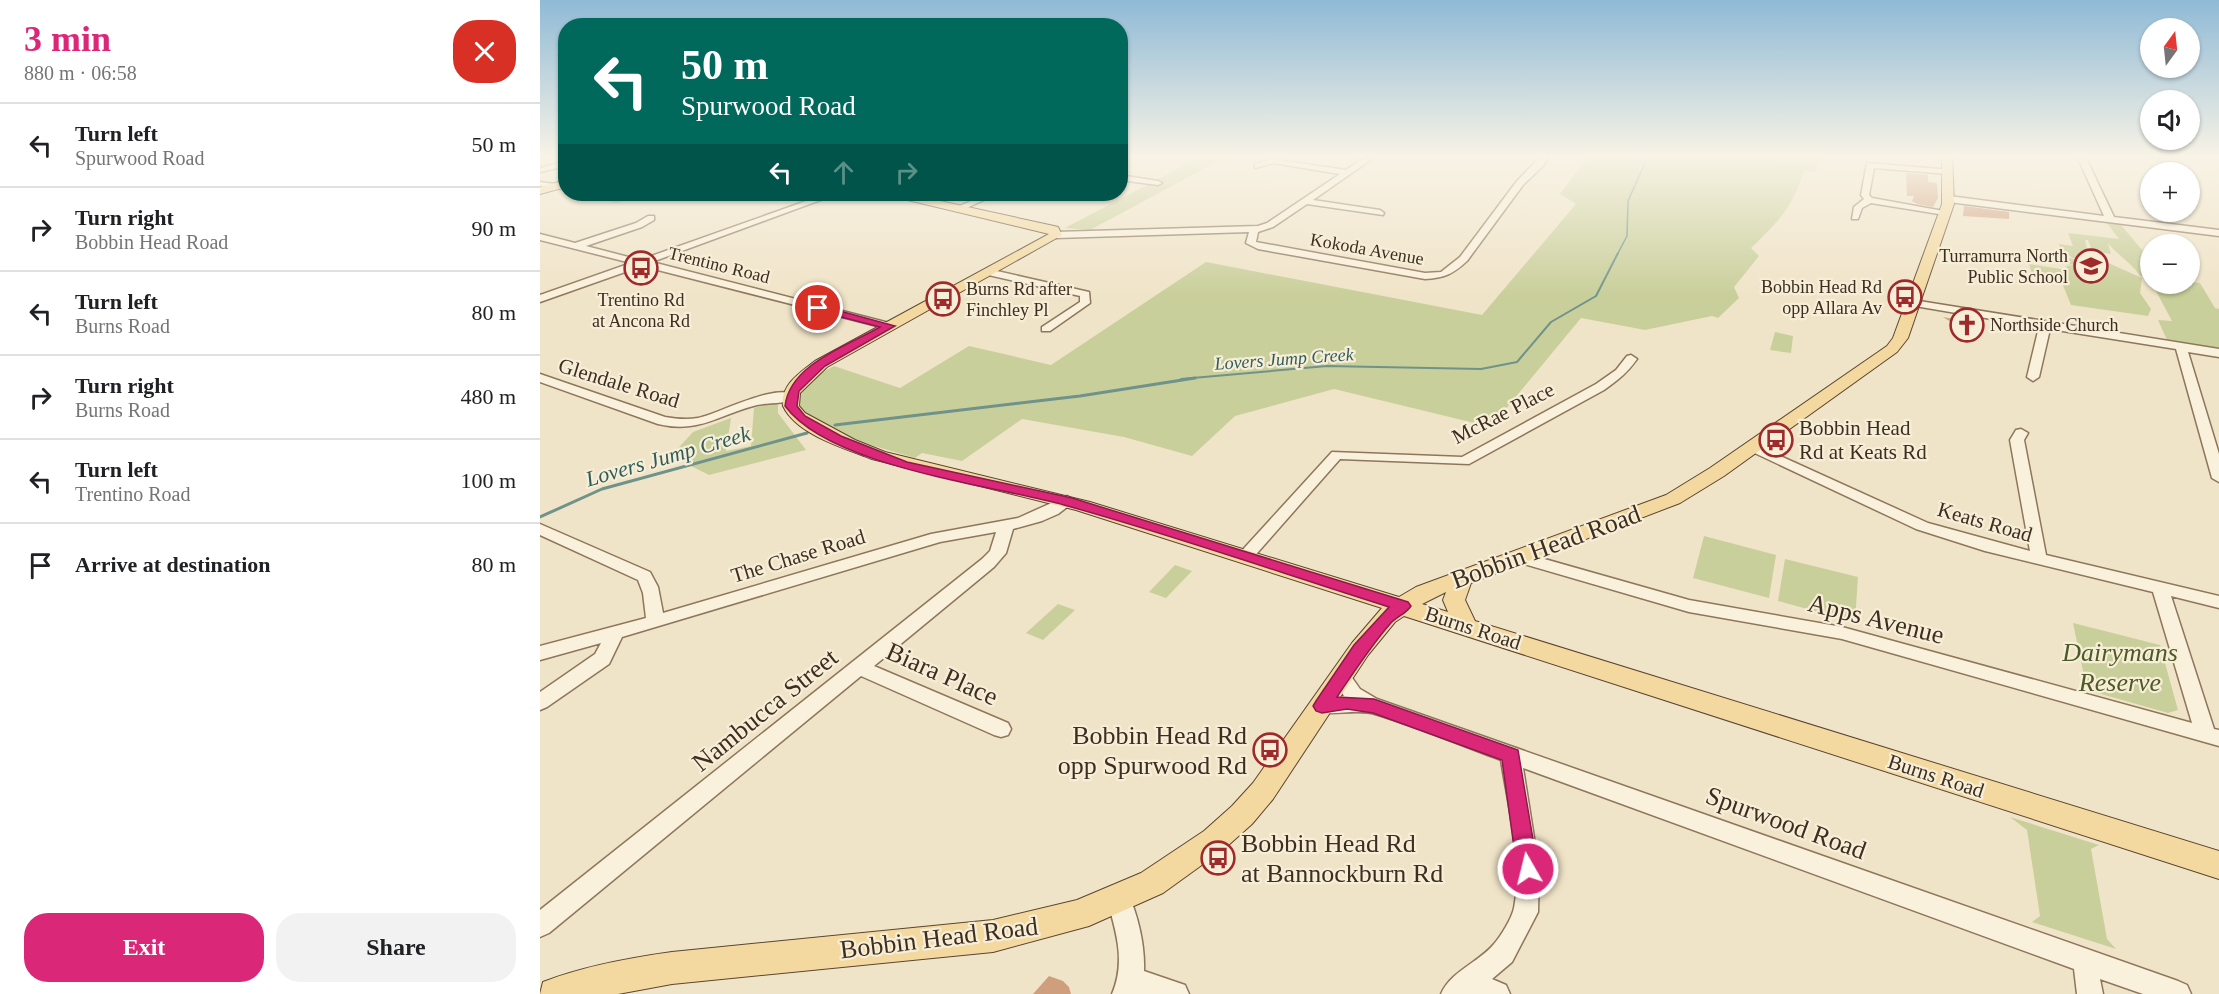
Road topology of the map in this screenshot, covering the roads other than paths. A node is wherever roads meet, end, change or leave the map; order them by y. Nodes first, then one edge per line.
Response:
1 (810, 202) edge
2 (933, 202) edge
3 (973, 202) edge
4 (1304, 202) edge
5 (1315, 202) edge
6 (1507, 202) edge
7 (1865, 202) edge
8 (1906, 202) edge
9 (2102, 202) edge
10 (1947, 205) junction
11 (959, 208) junction
12 (1380, 213) dead end
13 (1855, 216) dead end
14 (651, 218) dead end
15 (2110, 219) junction
16 (1254, 230) junction
17 (2219, 233) edge
18 (1056, 235) junction
19 (540, 237) edge
20 (576, 246) junction
21 (642, 263) junction
22 (988, 272) junction
23 (540, 299) edge
24 (1913, 303) junction
25 (2045, 324) junction
26 (889, 326) junction
27 (1046, 329) dead end
28 (2181, 347) junction
29 (2219, 353) edge
30 (1631, 359) dead end
31 (2033, 377) dead end
32 (540, 378) edge
33 (791, 397) junction
34 (2021, 433) dead end
35 (1751, 448) junction
36 (2219, 478) edge
37 (1067, 501) junction
38 (1006, 525) junction
39 (540, 529) edge
40 (1245, 556) junction
41 (1520, 557) junction
42 (2039, 559) junction
43 (1462, 578) junction
44 (2160, 588) junction
45 (2219, 602) edge
46 (1403, 606) junction
47 (655, 623) junction
48 (1466, 626) junction
49 (615, 634) junction
50 (540, 653) edge
51 (861, 668) junction
52 (1341, 677) junction
53 (540, 702) edge
54 (1322, 706) junction
55 (1374, 706) junction
56 (1001, 729) dead end
57 (2213, 736) edge
58 (1511, 755) junction
59 (2219, 866) edge
60 (1119, 899) junction
61 (540, 925) edge
62 (2085, 961) junction
63 (1128, 987) edge
64 (1461, 987) edge
65 (555, 994) edge
66 (1176, 994) edge
67 (1497, 994) edge
68 (2090, 994) edge
69 (2178, 994) edge

1 - 21 street
2 - 11 main road
3 - 11 street
4 - 16 street
5 - 12 street
6 - 16 street, Kokoda Avenue
7 - 13 street
8 - 10 street
9 - 15 street
10 - 15 street
10 - 24 main road, Bobbin Head Road
11 - 18 main road
14 - 20 street
15 - 17 street
16 - 18 street
18 - 22 main road
19 - 20 street, Trentino Road
20 - 21 street, Trentino Road
21 - 23 street
21 - 26 street, Trentino Road
22 - 26 main road
22 - 27 street
24 - 25 street
24 - 35 main road, Bobbin Head Road
25 - 28 street
25 - 31 street
26 - 33 main road
28 - 29 street
28 - 36 street
30 - 40 street, McRae Place
32 - 33 street, Glendale Road
33 - 37 main road, Burns Road
34 - 42 street
35 - 41 main road, Bobbin Head Road
35 - 42 street, Keats Road
37 - 38 street, The Chase Road
37 - 40 main road, Burns Road
38 - 47 street, The Chase Road
38 - 51 street, Nambucca Street
39 - 47 street
40 - 46 main road, Burns Road
41 - 43 main road, Bobbin Head Road
41 - 57 street, Apps Avenue
42 - 44 street, Keats Road
43 - 46 main road, Bobbin Head Road
43 - 48 main road
44 - 45 street, Keats Road
44 - 57 street
46 - 48 main road, Burns Road
46 - 52 main road, Bobbin Head Road
47 - 49 street, The Chase Road
48 - 59 main road, Burns Road
49 - 50 street, The Chase Road
49 - 53 street
51 - 56 street, Biara Place
51 - 61 street, Nambucca Street
52 - 54 main road, Bobbin Head Road
52 - 55 street, Spurwood Road
54 - 55 street, Spurwood Road
54 - 60 main road, Bobbin Head Road
55 - 58 street, Spurwood Road
58 - 62 street, Spurwood Road
58 - 64 street
60 - 63 street
60 - 65 main road, Bobbin Head Road
62 - 68 street
62 - 69 street, Spurwood Road
63 - 66 street
64 - 67 street

